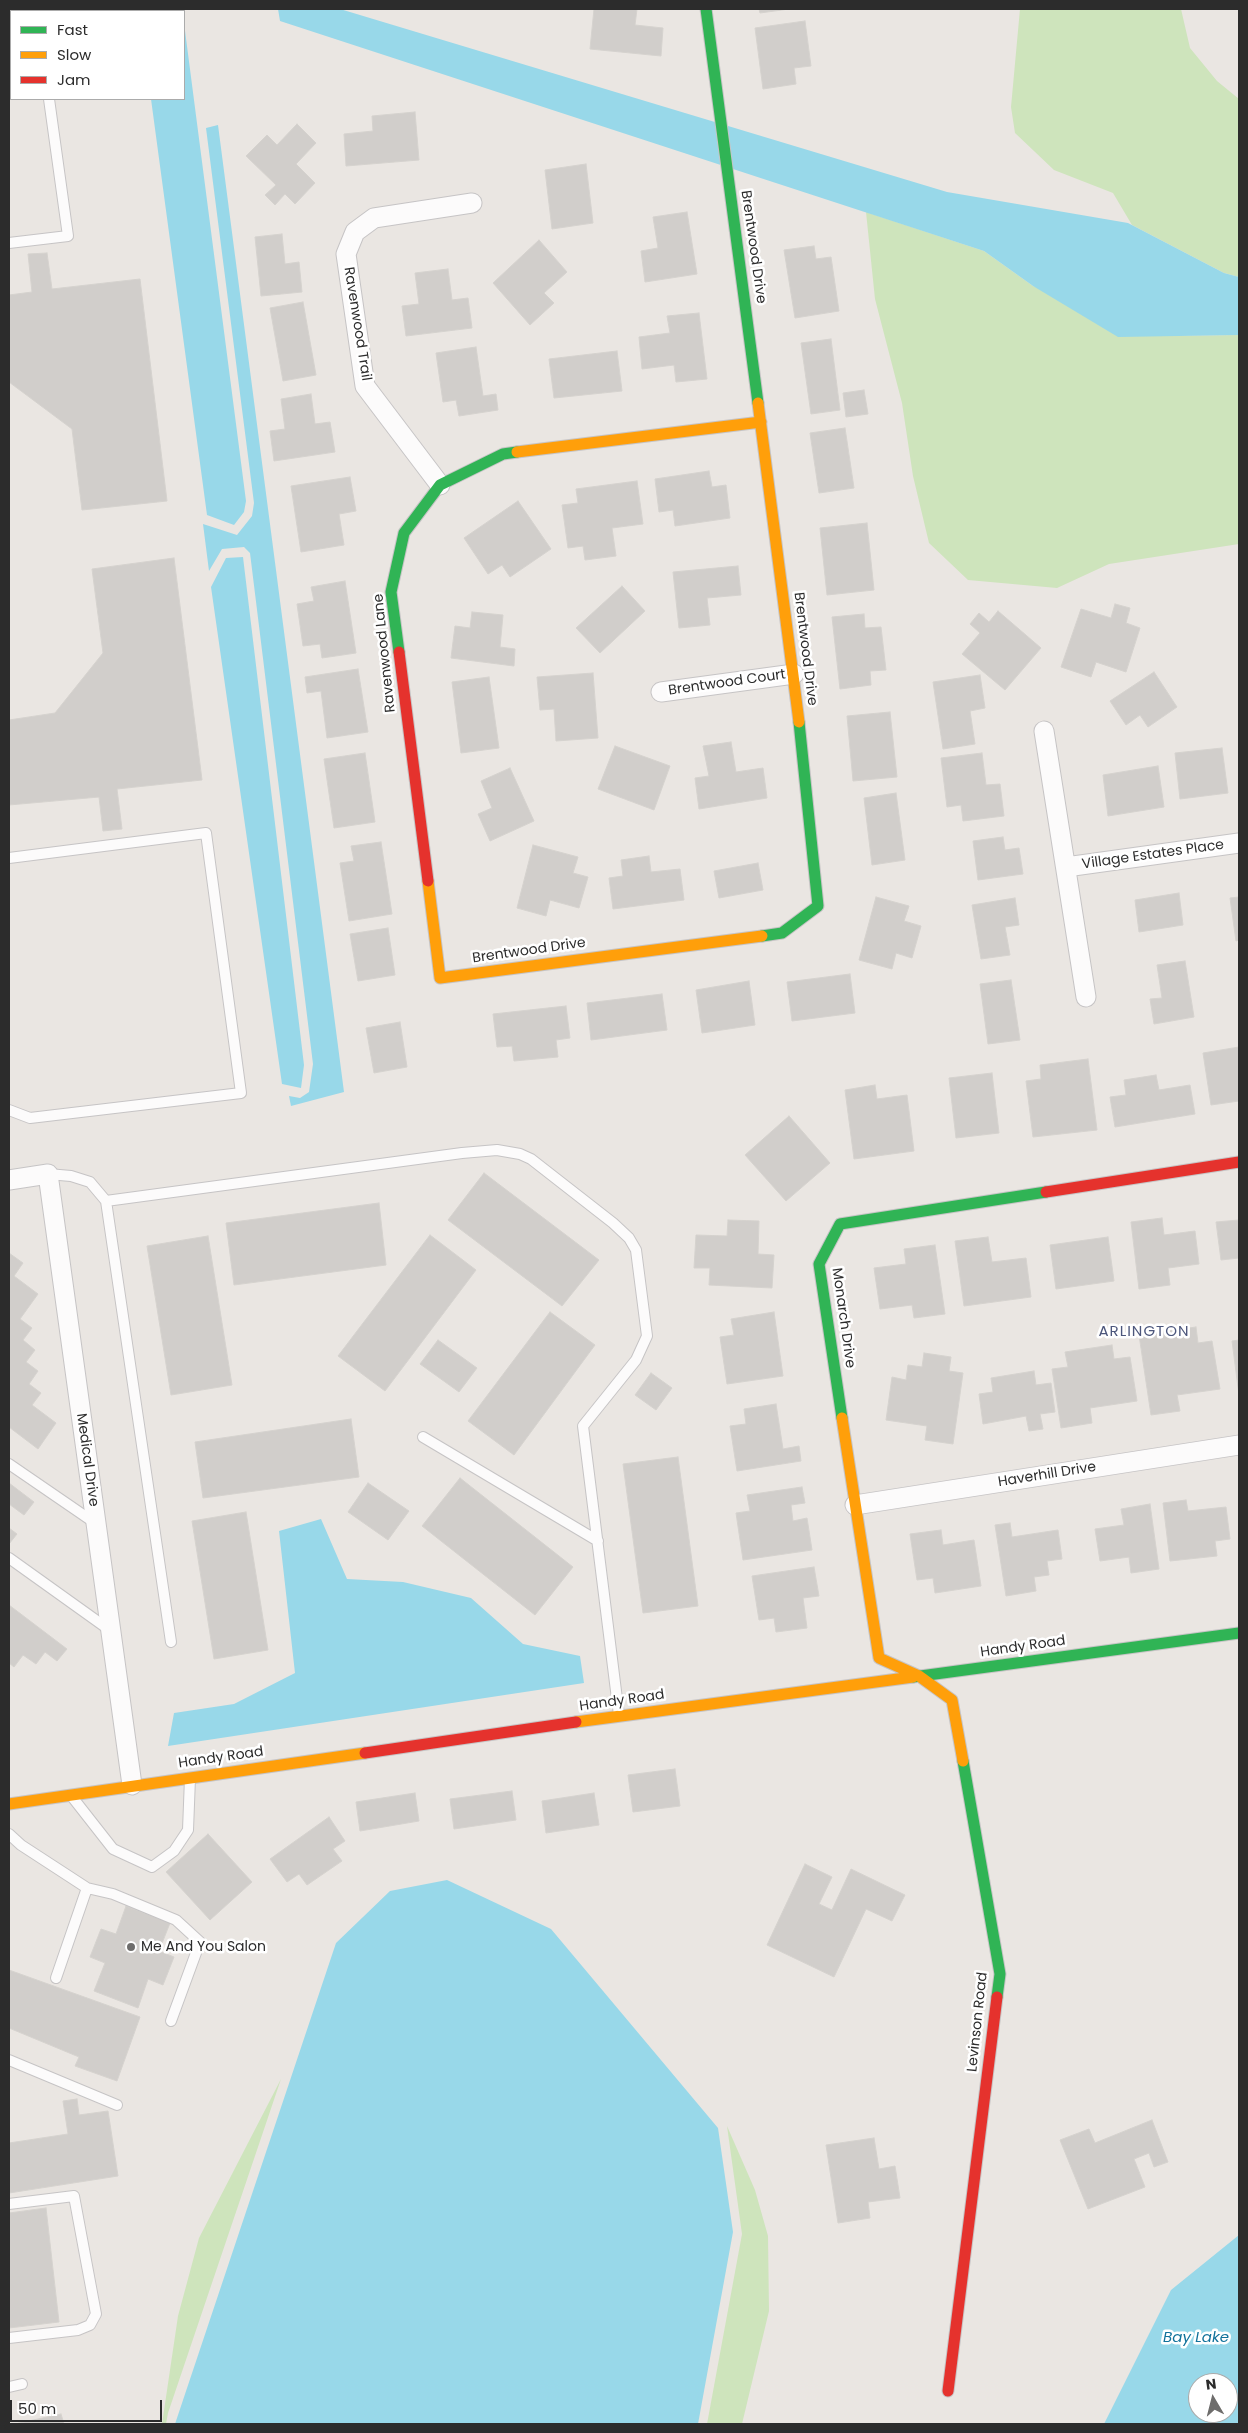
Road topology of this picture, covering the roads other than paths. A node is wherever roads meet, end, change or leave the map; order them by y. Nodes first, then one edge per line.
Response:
1 (706, 9) edge
2 (49, 100) edge
3 (472, 204) dead end
4 (9, 243) edge
5 (761, 422) junction
6 (440, 485) junction
7 (794, 674) junction
8 (660, 692) dead end
9 (1044, 731) dead end
10 (1239, 843) edge
11 (9, 858) edge
12 (1066, 867) junction
13 (440, 978) joint
14 (1086, 996) dead end
15 (9, 1110) edge
16 (1239, 1162) edge
17 (48, 1174) junction
18 (9, 1180) edge
19 (106, 1201) junction
20 (423, 1437) dead end
21 (1239, 1445) edge
22 (9, 1464) edge
23 (855, 1505) junction
24 (96, 1524) junction
25 (598, 1540) junction
26 (9, 1558) edge
27 (111, 1632) junction
28 (1239, 1633) edge
29 (171, 1642) dead end
30 (919, 1676) junction
31 (620, 1716) junction
32 (190, 1777) junction
33 (132, 1786) junction
34 (71, 1795) junction
35 (9, 1804) edge
36 (9, 1834) edge
37 (87, 1888) junction
38 (56, 1978) dead end
39 (171, 2022) dead end
40 (9, 2060) edge
41 (117, 2104) dead end
42 (9, 2204) edge
43 (9, 2338) edge
44 (22, 2384) dead end
45 (9, 2387) edge
46 (948, 2391) dead end

1 - 5 street, Brentwood Drive
2 - 4 lane
3 - 6 street, Ravenwood Trail
5 - 6 street, Ravenwood Lane
5 - 7 street, Brentwood Drive
6 - 13 street, Ravenwood Lane
7 - 8 street, Brentwood Court
7 - 13 street, Brentwood Drive
9 - 12 street, Village Estates Place
10 - 12 street, Village Estates Place
11 - 15 lane
12 - 14 street, Village Estates Place
16 - 23 street, Monarch Drive
17 - 18 street
17 - 19 lane
17 - 24 street, Medical Drive
19 - 25 lane
19 - 29 lane
20 - 25 lane
21 - 23 street, Haverhill Drive
22 - 24 lane
23 - 30 street, Monarch Drive
24 - 27 street, Medical Drive
25 - 31 lane
26 - 27 lane
27 - 33 street, Medical Drive
28 - 30 street, Handy Road
30 - 31 street, Handy Road
30 - 46 street, Levinson Road
31 - 32 street, Handy Road
32 - 33 street, Handy Road
32 - 34 lane
33 - 34 street, Handy Road
34 - 35 street, Handy Road
36 - 37 lane
37 - 38 lane
37 - 39 lane
40 - 41 lane
42 - 43 lane
44 - 45 lane

